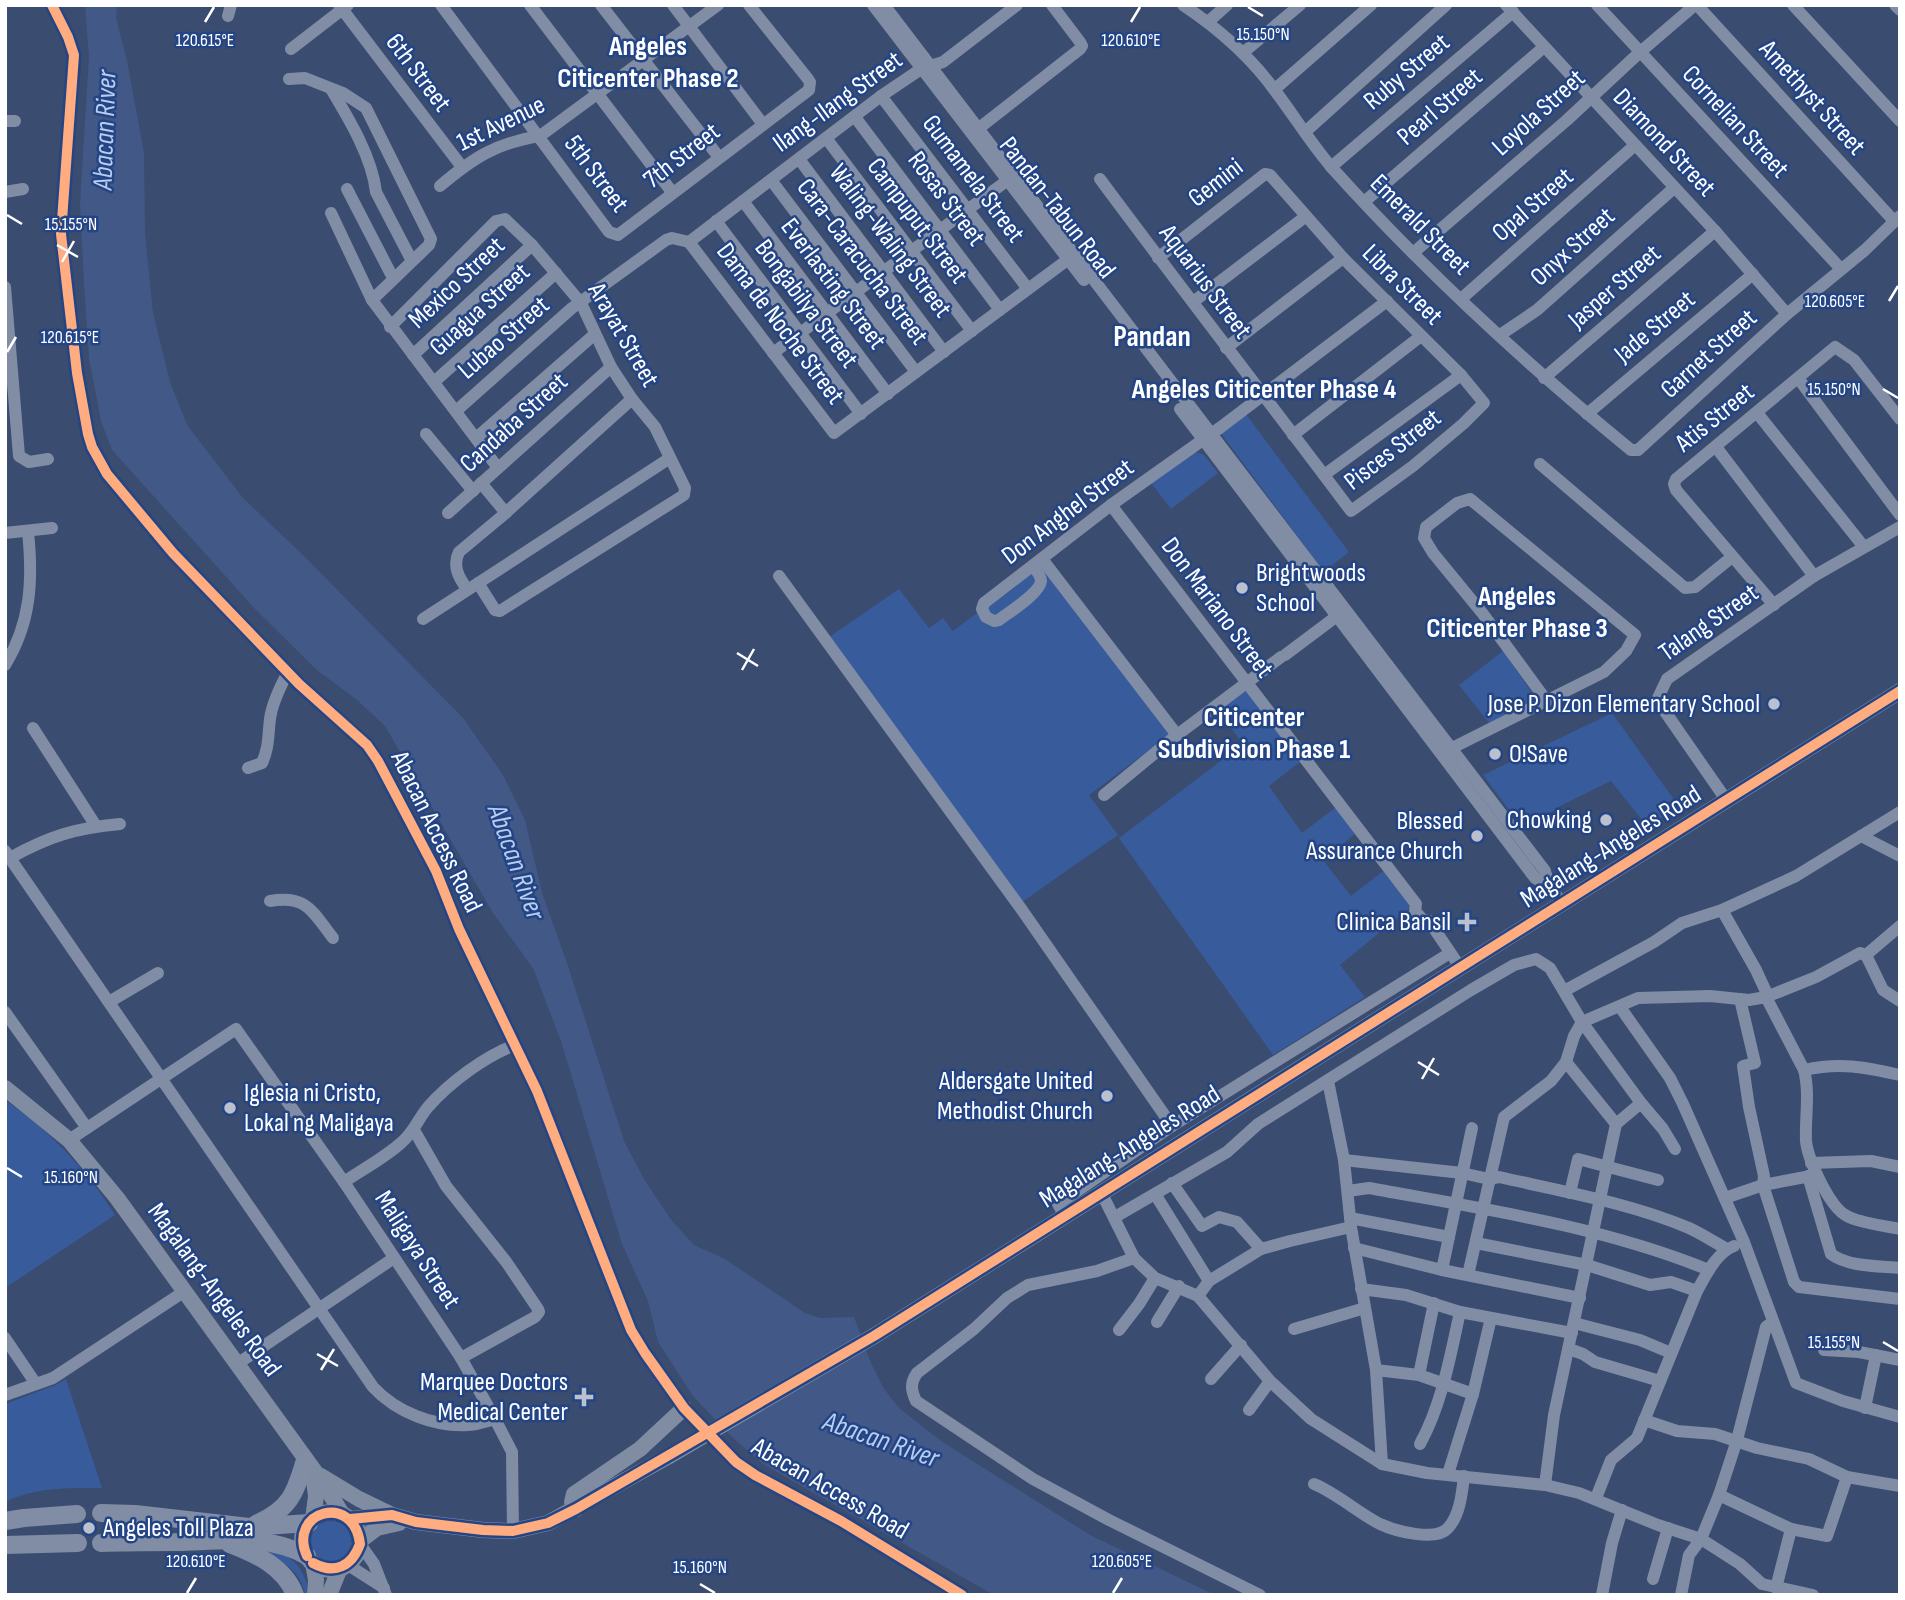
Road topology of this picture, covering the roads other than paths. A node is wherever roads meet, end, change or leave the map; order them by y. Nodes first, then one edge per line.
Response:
1 (52, 5) edge
2 (441, 5) edge
3 (530, 5) edge
4 (600, 5) edge
5 (673, 5) edge
6 (718, 5) edge
7 (748, 5) edge
8 (873, 5) edge
9 (884, 5) edge
10 (1017, 5) edge
11 (1052, 5) edge
12 (1183, 5) edge
13 (1227, 5) edge
14 (1300, 5) edge
15 (1371, 5) edge
16 (1446, 5) edge
17 (1597, 5) edge
18 (1696, 5) edge
19 (1793, 5) edge
20 (1895, 5) edge
21 (343, 7) edge
22 (1509, 9) edge
23 (1900, 10) edge
24 (1208, 22) junction
25 (690, 27) junction
26 (1544, 47) junction
27 (291, 49) dead end
28 (1244, 52) junction
29 (1639, 53) junction
30 (643, 62) junction
31 (926, 67) junction
32 (289, 79) dead end
33 (331, 89) junction
34 (1275, 89) junction
35 (598, 95) junction
36 (881, 96) junction
37 (1591, 97) junction
38 (855, 117) junction
39 (1900, 121) edge
40 (761, 124) junction
41 (975, 131) junction
42 (1305, 132) junction
43 (540, 136) junction
44 (826, 138) junction
45 (1634, 146) junction
46 (718, 156) junction
47 (799, 159) junction
48 (462, 167) junction
49 (1331, 167) junction
50 (1270, 175) joint
51 (1010, 178) junction
52 (1100, 179) dead end
53 (771, 180) junction
54 (440, 186) dead end
55 (1674, 188) junction
56 (23, 189) dead end
57 (347, 189) dead end
58 (5, 192) edge
59 (672, 192) junction
60 (743, 201) junction
61 (1364, 202) junction
62 (967, 208) junction
63 (331, 213) dead end
64 (1305, 217) junction
65 (1897, 219) edge
66 (716, 221) junction
67 (939, 229) junction
68 (1715, 231) junction
69 (614, 234) joint
70 (689, 242) junction
71 (532, 245) junction
72 (911, 250) junction
73 (1413, 253) junction
74 (1071, 257) junction
75 (1158, 258) junction
76 (1343, 258) junction
77 (412, 261) junction
78 (1841, 269) junction
79 (883, 271) junction
80 (556, 273) junction
81 (1753, 274) junction
82 (393, 278) junction
83 (5, 287) edge
84 (1028, 289) junction
85 (855, 291) junction
86 (1461, 299) junction
87 (372, 300) junction
88 (1387, 301) junction
89 (1193, 302) junction
90 (581, 303) junction
91 (1000, 310) junction
92 (827, 313) junction
93 (1787, 314) junction
94 (390, 327) junction
95 (972, 331) junction
96 (595, 334) junction
97 (799, 334) junction
98 (1500, 335) junction
99 (1421, 336) junction
100 (1226, 348) junction
101 (944, 352) junction
102 (773, 353) junction
103 (413, 355) junction
104 (611, 367) junction
105 (916, 372) junction
106 (1461, 375) junction
107 (1544, 378) junction
108 (1798, 378) junction
109 (434, 382) junction
110 (888, 394) junction
111 (1263, 396) junction
112 (632, 399) junction
113 (456, 411) junction
114 (860, 414) junction
115 (1587, 414) junction
116 (1758, 414) junction
117 (1900, 419) edge
118 (1463, 424) joint
119 (11, 425) edge
120 (425, 434) dead end
121 (1293, 435) junction
122 (1206, 437) junction
123 (476, 438) junction
124 (1644, 443) joint
125 (1716, 447) junction
126 (670, 458) junction
127 (48, 459) dead end
128 (1540, 464) dead end
129 (498, 468) junction
130 (1324, 475) junction
131 (477, 487) junction
132 (1111, 505) junction
133 (1351, 511) joint
134 (448, 513) dead end
135 (506, 513) junction
136 (1900, 515) edge
137 (1900, 527) edge
138 (52, 528) dead end
139 (28, 532) junction
140 (5, 533) edge
141 (1864, 547) junction
142 (1732, 557) junction
143 (1038, 562) junction
144 (779, 576) dead end
145 (1814, 576) junction
146 (472, 586) junction
147 (1774, 605) junction
148 (1337, 616) junction
149 (423, 619) dead end
150 (5, 665) edge
151 (288, 672) junction
152 (1246, 683) junction
153 (1900, 691) edge
154 (1546, 700) junction
155 (33, 729) dead end
156 (1177, 735) junction
157 (1447, 751) junction
158 (248, 768) dead end
159 (1104, 795) dead end
160 (1727, 801) junction
161 (1900, 812) edge
162 (120, 824) dead end
163 (96, 826) junction
164 (1861, 836) junction
165 (8, 855) edge
166 (1900, 856) edge
167 (270, 901) dead end
168 (1562, 903) junction
169 (1722, 910) junction
170 (1898, 931) edge
171 (333, 938) dead end
172 (1450, 953) junction
173 (1866, 955) junction
174 (1460, 967) junction
175 (158, 972) dead end
176 (1415, 975) junction
177 (1425, 989) junction
178 (1564, 991) junction
179 (1767, 996) junction
180 (1740, 999) junction
181 (1900, 1001) edge
182 (109, 1002) junction
183 (1371, 1003) junction
184 (1620, 1007) junction
185 (5, 1012) edge
186 (1381, 1018) junction
187 (1583, 1022) junction
188 (515, 1045) junction
189 (1300, 1048) junction
190 (1310, 1061) junction
191 (1566, 1062) junction
192 (1804, 1070) junction
193 (1900, 1075) edge
194 (161, 1078) junction
195 (1328, 1081) junction
196 (5, 1088) edge
197 (1640, 1103) junction
198 (1616, 1124) junction
199 (1172, 1126) junction
200 (87, 1128) junction
201 (1472, 1128) dead end
202 (414, 1130) junction
203 (69, 1140) junction
204 (1675, 1149) dead end
205 (1344, 1160) junction
206 (1609, 1167) junction
207 (1900, 1167) edge
208 (1812, 1171) junction
209 (1462, 1172) junction
210 (1489, 1179) junction
211 (1658, 1180) dead end
212 (344, 1182) junction
213 (1172, 1183) junction
214 (1763, 1185) junction
215 (1348, 1191) junction
216 (1101, 1192) junction
217 (1570, 1193) junction
218 (1156, 1194) junction
219 (1725, 1198) junction
220 (1601, 1200) junction
221 (1455, 1204) junction
222 (1483, 1210) junction
223 (1064, 1215) junction
224 (1115, 1217) junction
225 (1350, 1222) junction
226 (1202, 1226) junction
227 (1900, 1229) edge
228 (1594, 1233) junction
229 (1449, 1237) junction
230 (1183, 1238) junction
231 (1744, 1242) junction
232 (1476, 1243) junction
233 (1354, 1248) junction
234 (1727, 1249) junction
235 (1261, 1250) junction
236 (394, 1258) junction
237 (1134, 1258) junction
238 (1587, 1265) junction
239 (1900, 1268) edge
240 (1442, 1270) junction
241 (1709, 1270) junction
242 (1468, 1275) junction
243 (1154, 1278) junction
244 (1209, 1281) junction
245 (1179, 1286) junction
246 (1361, 1289) junction
247 (186, 1291) junction
248 (1697, 1291) junction
249 (1198, 1296) junction
250 (1580, 1298) junction
251 (1900, 1299) edge
252 (1434, 1303) junction
253 (318, 1307) junction
254 (1365, 1308) junction
255 (1460, 1312) junction
256 (1491, 1318) junction
257 (1157, 1322) dead end
258 (1773, 1322) junction
259 (1573, 1328) junction
260 (1294, 1329) dead end
261 (1119, 1330) dead end
262 (5, 1338) edge
263 (1241, 1345) junction
264 (1569, 1349) junction
265 (1824, 1350) dead end
266 (1671, 1353) junction
267 (1876, 1355) junction
268 (461, 1358) junction
269 (1900, 1359) edge
270 (237, 1364) junction
271 (1376, 1370) junction
272 (1419, 1375) junction
273 (1211, 1379) dead end
274 (1270, 1381) junction
275 (1660, 1381) junction
276 (36, 1384) junction
277 (1444, 1385) junction
278 (1473, 1394) junction
279 (5, 1395) edge
280 (684, 1408) junction
281 (1865, 1408) junction
282 (1249, 1410) dead end
283 (1900, 1417) edge
284 (495, 1419) junction
285 (1644, 1420) junction
286 (1737, 1440) junction
287 (1420, 1444) dead end
288 (1382, 1464) junction
289 (309, 1466) junction
290 (1448, 1474) junction
291 (1464, 1476) junction
292 (1847, 1478) junction
293 (1314, 1484) dead end
294 (1545, 1486) junction
295 (1900, 1486) edge
296 (1719, 1496) junction
297 (1596, 1498) junction
298 (576, 1509) junction
299 (1622, 1510) junction
300 (101, 1513) dead end
301 (77, 1514) dead end
302 (392, 1515) junction
303 (346, 1516) junction
304 (5, 1521) edge
305 (311, 1521) junction
306 (408, 1521) junction
307 (513, 1523) junction
308 (249, 1527) junction
309 (1668, 1528) junction
310 (1791, 1528) junction
311 (1701, 1539) junction
312 (220, 1540) junction
313 (78, 1543) dead end
314 (101, 1543) dead end
315 (360, 1543) junction
316 (5, 1545) edge
317 (310, 1559) junction
318 (344, 1566) junction
319 (1653, 1579) dead end
320 (1776, 1588) junction
321 (1760, 1590) edge
322 (385, 1591) edge
323 (295, 1595) edge
324 (316, 1595) edge
325 (329, 1595) edge
326 (962, 1595) edge
327 (1260, 1595) edge
328 (1602, 1595) edge
329 (1681, 1595) edge
330 (1812, 1595) edge

1 - 151 street, Abacan Access Road
2 - 43 street, 5th Street
3 - 35 street
4 - 30 street
5 - 25 street
6 - 25 street, 1st Avenue
7 - 40 street, 7th Street
8 - 31 street, Pandan-Tabun Road
9 - 31 street, Pandan-Tabun Road
10 - 31 street, Ilang-Ilang Street
11 - 41 street
12 - 24 street, Emerald Street
13 - 24 street
14 - 28 street
15 - 34 street
16 - 42 street
17 - 29 street, Cornelian Street
18 - 29 street, Loyola Street
18 - 65 street, Amethyst Street
19 - 39 street
20 - 23 street
21 - 27 street
21 - 48 street, 6th Street
22 - 26 street, Diamond Street
22 - 49 street, Ruby Street
24 - 28 street, Emerald Street
25 - 30 street, 1st Avenue
25 - 40 street
26 - 37 street, Diamond Street
26 - 61 street, Pearl Street
28 - 34 street, Emerald Street
29 - 37 street, Loyola Street
29 - 78 street, Cornelian Street
30 - 35 street, 1st Avenue
30 - 46 street
31 - 36 street, Ilang-Ilang Street
31 - 41 street, Pandan-Tabun Road
32 - 33 street
33 - 77 street
33 - 77 street
34 - 42 street, Emerald Street
35 - 43 street, 1st Avenue
35 - 59 street
36 - 38 street, Ilang-Ilang Street
36 - 62 street, Gumamela Street
37 - 45 street, Diamond Street
37 - 73 street, Loyola Street
38 - 44 street, Ilang-Ilang Street
38 - 67 street, Rosas Street
40 - 46 street, 7th Street
41 - 51 street, Pandan-Tabun Road
42 - 49 street, Emerald Street
43 - 48 street, 1st Avenue
43 - 69 street, 5th Street
44 - 47 street, Ilang-Ilang Street
44 - 72 street, Campuput Street
45 - 55 street, Diamond Street
45 - 86 street, Opal Street
46 - 59 street, 7th Street
47 - 53 street, Ilang-Ilang Street
47 - 79 street, Waling-Waling Street
48 - 54 street, 1st Avenue
49 - 61 street, Emerald Street
50 - 64 street, Libra Street
50 - 75 street, Gemini
51 - 62 street
51 - 74 street, Pandan-Tabun Road
52 - 75 street, Aquarius Street
53 - 60 street, Ilang-Ilang Street
53 - 85 street, Cara-Caracucha Street
55 - 68 street, Diamond Street
55 - 98 street, Onyx Street
56 - 58 street
57 - 82 street
59 - 69 street, 7th Street
60 - 66 street, Ilang-Ilang Street
60 - 92 street, Everlasting Street
61 - 73 street, Emerald Street
62 - 67 street
62 - 84 street, Gumamela Street
63 - 87 street
64 - 76 street, Libra Street
64 - 89 street
65 - 78 street, Garnet Street
66 - 70 street, Ilang-Ilang Street
66 - 97 street, Bongabilya Street
67 - 72 street
67 - 91 street, Rosas Street
68 - 81 street, Diamond Street
68 - 107 street, Jasper Street
70 - 90 street, Lubao Street
70 - 102 street, Dama de Noche Street
71 - 80 street, Arayat Street
71 - 94 street, Arayat Street
71 - 103 street, Mexico Street
72 - 79 street
72 - 95 street, Campuput Street
73 - 86 street, Emerald Street
74 - 84 street
74 - 122 street, Pandan-Tabun Road
75 - 89 street, Aquarius Street
76 - 88 street, Libra Street
76 - 100 street
77 - 82 street
78 - 93 street, Garnet Street
79 - 85 street
79 - 101 street, Waling-Waling Street
80 - 90 street, Arayat Street
80 - 109 street, Guagua Street
81 - 93 street, Diamond Street
81 - 115 street, Jade Street
82 - 87 street
83 - 119 street
84 - 91 street
85 - 92 street
85 - 105 street, Cara-Caracucha Street
86 - 98 street, Emerald Street
87 - 94 street
88 - 99 street, Libra Street
88 - 111 street, Don Anghel Street
89 - 100 street, Aquarius Street
90 - 96 street, Arayat Street
90 - 113 street, Lubao Street
91 - 95 street
92 - 97 street
92 - 110 street, Everlasting Street
93 - 124 street, Garnet Street
94 - 103 street
95 - 101 street
96 - 104 street, Arayat Street
96 - 123 street
97 - 102 street
97 - 114 street, Bongabilya Street
98 - 107 street, Emerald Street
99 - 106 street, Libra Street
99 - 121 street
100 - 111 street, Aquarius Street
101 - 105 street
102 - 114 street, Dama de Noche Street
103 - 109 street
104 - 112 street, Arayat Street
104 - 129 street, Candaba Street
105 - 110 street
106 - 118 street, Libra Street
106 - 130 street
107 - 115 street, Emerald Street
108 - 116 street, Atis Street
108 - 117 street, Atis Street
108 - 136 street
109 - 113 street
110 - 114 street
111 - 121 street, Aquarius Street
111 - 122 street, Don Anghel Street
112 - 126 street, Arayat Street
112 - 135 street
113 - 123 street
115 - 124 street, Emerald Street
116 - 125 street, Atis Street
116 - 141 street
118 - 133 street, Pisces Street
119 - 127 street
120 - 131 street
121 - 130 street, Aquarius Street
122 - 132 street, Don Anghel Street
122 - 148 street, Pandan-Tabun Road
122 - 157 street, Pandan-Tabun Road
123 - 129 street
125 - 142 street, Atis Street
125 - 145 street
126 - 146 street
126 - 146 street, Arayat Street
128 - 142 street
129 - 131 street, Candaba Street
130 - 133 street, Aquarius Street
131 - 134 street, Candaba Street
131 - 135 street
132 - 143 street, Don Anghel Street
132 - 152 street, Don Mariano Street
135 - 146 street
137 - 141 street, Talang Street
138 - 139 street
139 - 140 street
139 - 150 street
141 - 145 street, Talang Street
142 - 147 street
143 - 143 street, Don Anghel Street
143 - 156 street
144 - 199 street
145 - 147 street, Talang Street
146 - 149 street
147 - 160 street, Talang Street
148 - 152 street
148 - 157 street, Pandan-Tabun Road
151 - 158 street
151 - 188 street, Abacan Access Road
152 - 156 street
152 - 172 street, Don Mariano Street
153 - 160 main road, Magalang-Angeles Road
154 - 154 street
154 - 157 street
155 - 163 street
156 - 159 street
157 - 168 street, Pandan-Tabun Road
160 - 168 main road, Magalang-Angeles Road
161 - 164 street
162 - 163 street
163 - 165 street
164 - 166 street
164 - 169 street
165 - 182 street
167 - 171 street
168 - 174 main road, Magalang-Angeles Road
169 - 178 street
169 - 179 street
170 - 173 street
172 - 174 street, Don Mariano Street
172 - 176 street
173 - 179 street
173 - 181 street
174 - 177 main road, Magalang-Angeles Road
175 - 182 street
176 - 177 street
176 - 183 street
177 - 186 main road, Magalang-Angeles Road
178 - 187 street
178 - 195 street
179 - 180 street
179 - 192 street
180 - 184 street
180 - 214 street
182 - 194 street
183 - 186 street
183 - 189 street
184 - 187 street
184 - 219 street
185 - 200 street
186 - 190 main road, Magalang-Angeles Road
187 - 191 street
187 - 197 street
188 - 202 street
188 - 280 street, Abacan Access Road
189 - 190 street
189 - 199 street
190 - 216 main road, Magalang-Angeles Road
191 - 198 street
191 - 210 street
192 - 193 street
192 - 208 street
194 - 200 street
194 - 212 street, Maligaya Street
194 - 253 street
195 - 205 street
195 - 213 street
196 - 203 main road, Magalang-Angeles Road
197 - 198 street
197 - 204 street
198 - 206 street
199 - 223 street
200 - 203 street
201 - 209 street
202 - 212 street
202 - 268 street
203 - 247 main road, Magalang-Angeles Road
205 - 209 street
205 - 215 street
206 - 211 street
206 - 217 street
206 - 220 street
207 - 208 street
208 - 214 street
208 - 227 street
208 - 239 street
209 - 210 street
209 - 221 street
210 - 217 street
210 - 222 street
212 - 236 street, Maligaya Street
213 - 218 street
213 - 226 street
214 - 219 street
214 - 251 street
215 - 221 street
215 - 225 street
216 - 223 main road, Magalang-Angeles Road
216 - 224 street
217 - 220 street
218 - 224 street
218 - 230 street
219 - 231 street
220 - 228 street
220 - 234 street
221 - 222 street
221 - 229 street
222 - 228 street
222 - 232 street
223 - 298 main road, Magalang-Angeles Road, bridge
224 - 237 street
225 - 229 street
225 - 233 street
225 - 235 street
226 - 230 street
226 - 235 street
228 - 238 street
228 - 241 street
229 - 240 street
230 - 244 street
231 - 234 street
231 - 258 street
232 - 238 street
232 - 242 street
233 - 240 street
233 - 246 street
234 - 241 street
235 - 244 street
236 - 253 street
236 - 268 street, Maligaya Street
237 - 243 street
237 - 327 street
238 - 248 street
238 - 250 street
240 - 242 street
241 - 248 street
242 - 250 street
243 - 245 street
243 - 261 street
244 - 249 street
245 - 249 street
245 - 257 street
246 - 252 street
246 - 254 street
247 - 270 main road, Magalang-Angeles Road
247 - 276 street
248 - 266 street
249 - 263 street
250 - 259 street
252 - 255 street
252 - 272 street
253 - 270 street
253 - 284 street
254 - 260 street
254 - 271 street
255 - 256 street
255 - 277 street
256 - 259 street
256 - 278 street
258 - 281 street
258 - 286 street
259 - 264 street
259 - 266 street
262 - 276 street
263 - 273 street
263 - 274 street
264 - 275 street
264 - 294 street
265 - 267 street
266 - 275 street
267 - 269 street
267 - 281 street
268 - 284 street, Maligaya Street
270 - 289 main road, Magalang-Angeles Road
271 - 272 street
271 - 288 street
272 - 277 street
274 - 282 street
274 - 288 street
275 - 285 street
276 - 279 street
277 - 278 street
277 - 287 street
278 - 290 street
280 - 298 main road
280 - 326 street, Abacan Access Road
281 - 283 street
284 - 307 street, Maligaya Street
285 - 286 street
285 - 297 street
286 - 292 street
286 - 296 street
288 - 290 street
289 - 302 main road
289 - 303 main road, Magalang-Angeles Road
289 - 305 main road
289 - 308 highway
290 - 291 street
291 - 293 street
291 - 294 street
292 - 295 street
292 - 310 street
294 - 297 street
296 - 310 street
296 - 311 street
297 - 299 street
298 - 307 main road, Magalang-Angeles Road
299 - 309 street
299 - 328 street
300 - 308 highway
301 - 304 highway
302 - 303 main road, Magalang-Angeles Road
302 - 306 main road, Magalang-Angeles Road
303 - 305 main road
303 - 315 main road
305 - 308 highway
305 - 317 main road
306 - 307 main road, Magalang-Angeles Road
306 - 315 main road, Magalang-Angeles Road
309 - 311 street
309 - 319 street
310 - 320 street
311 - 321 street
311 - 329 street
312 - 314 highway
312 - 317 highway
312 - 323 highway
313 - 316 highway
315 - 318 main road
315 - 322 street
317 - 318 main road
317 - 324 main road
318 - 322 street
318 - 325 main road
320 - 321 street
320 - 330 street

